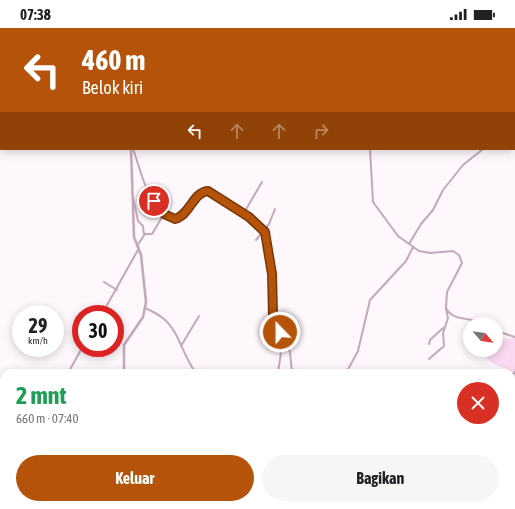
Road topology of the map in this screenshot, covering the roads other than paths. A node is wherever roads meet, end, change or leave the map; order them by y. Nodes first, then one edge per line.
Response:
1 (132, 150) edge
2 (132, 150) edge
3 (370, 150) edge
4 (482, 150) edge
5 (262, 182) dead end
6 (132, 196) junction
7 (275, 209) dead end
8 (244, 213) junction
9 (164, 214) junction
10 (263, 230) junction
11 (144, 235) junction
12 (256, 240) dead end
13 (409, 244) junction
14 (138, 247) junction
15 (413, 247) junction
16 (104, 282) dead end
17 (116, 290) junction
18 (107, 305) edge
19 (145, 308) junction
20 (446, 309) junction
21 (199, 316) dead end
22 (463, 318) edge
23 (444, 328) junction
24 (503, 333) edge
25 (515, 337) edge
26 (283, 338) junction
27 (429, 344) dead end
28 (181, 346) junction
29 (77, 357) edge
30 (429, 360) dead end
31 (70, 369) edge
32 (124, 369) edge
33 (193, 369) edge
34 (279, 369) edge
35 (292, 369) edge
36 (348, 369) edge

1 - 6 street
2 - 9 street
3 - 13 street
4 - 13 street
5 - 8 street
6 - 11 street
6 - 14 street
7 - 10 street
8 - 9 street
8 - 10 street
9 - 11 street
10 - 12 street
10 - 26 street
11 - 14 street
13 - 15 street
14 - 17 street
14 - 19 street
15 - 20 street
15 - 36 street
16 - 17 street
17 - 18 street
19 - 28 street
19 - 32 street
20 - 22 street
20 - 23 street
21 - 28 street
23 - 27 street
23 - 30 street
24 - 25 street
26 - 34 street
26 - 35 street
28 - 33 street
29 - 31 street

